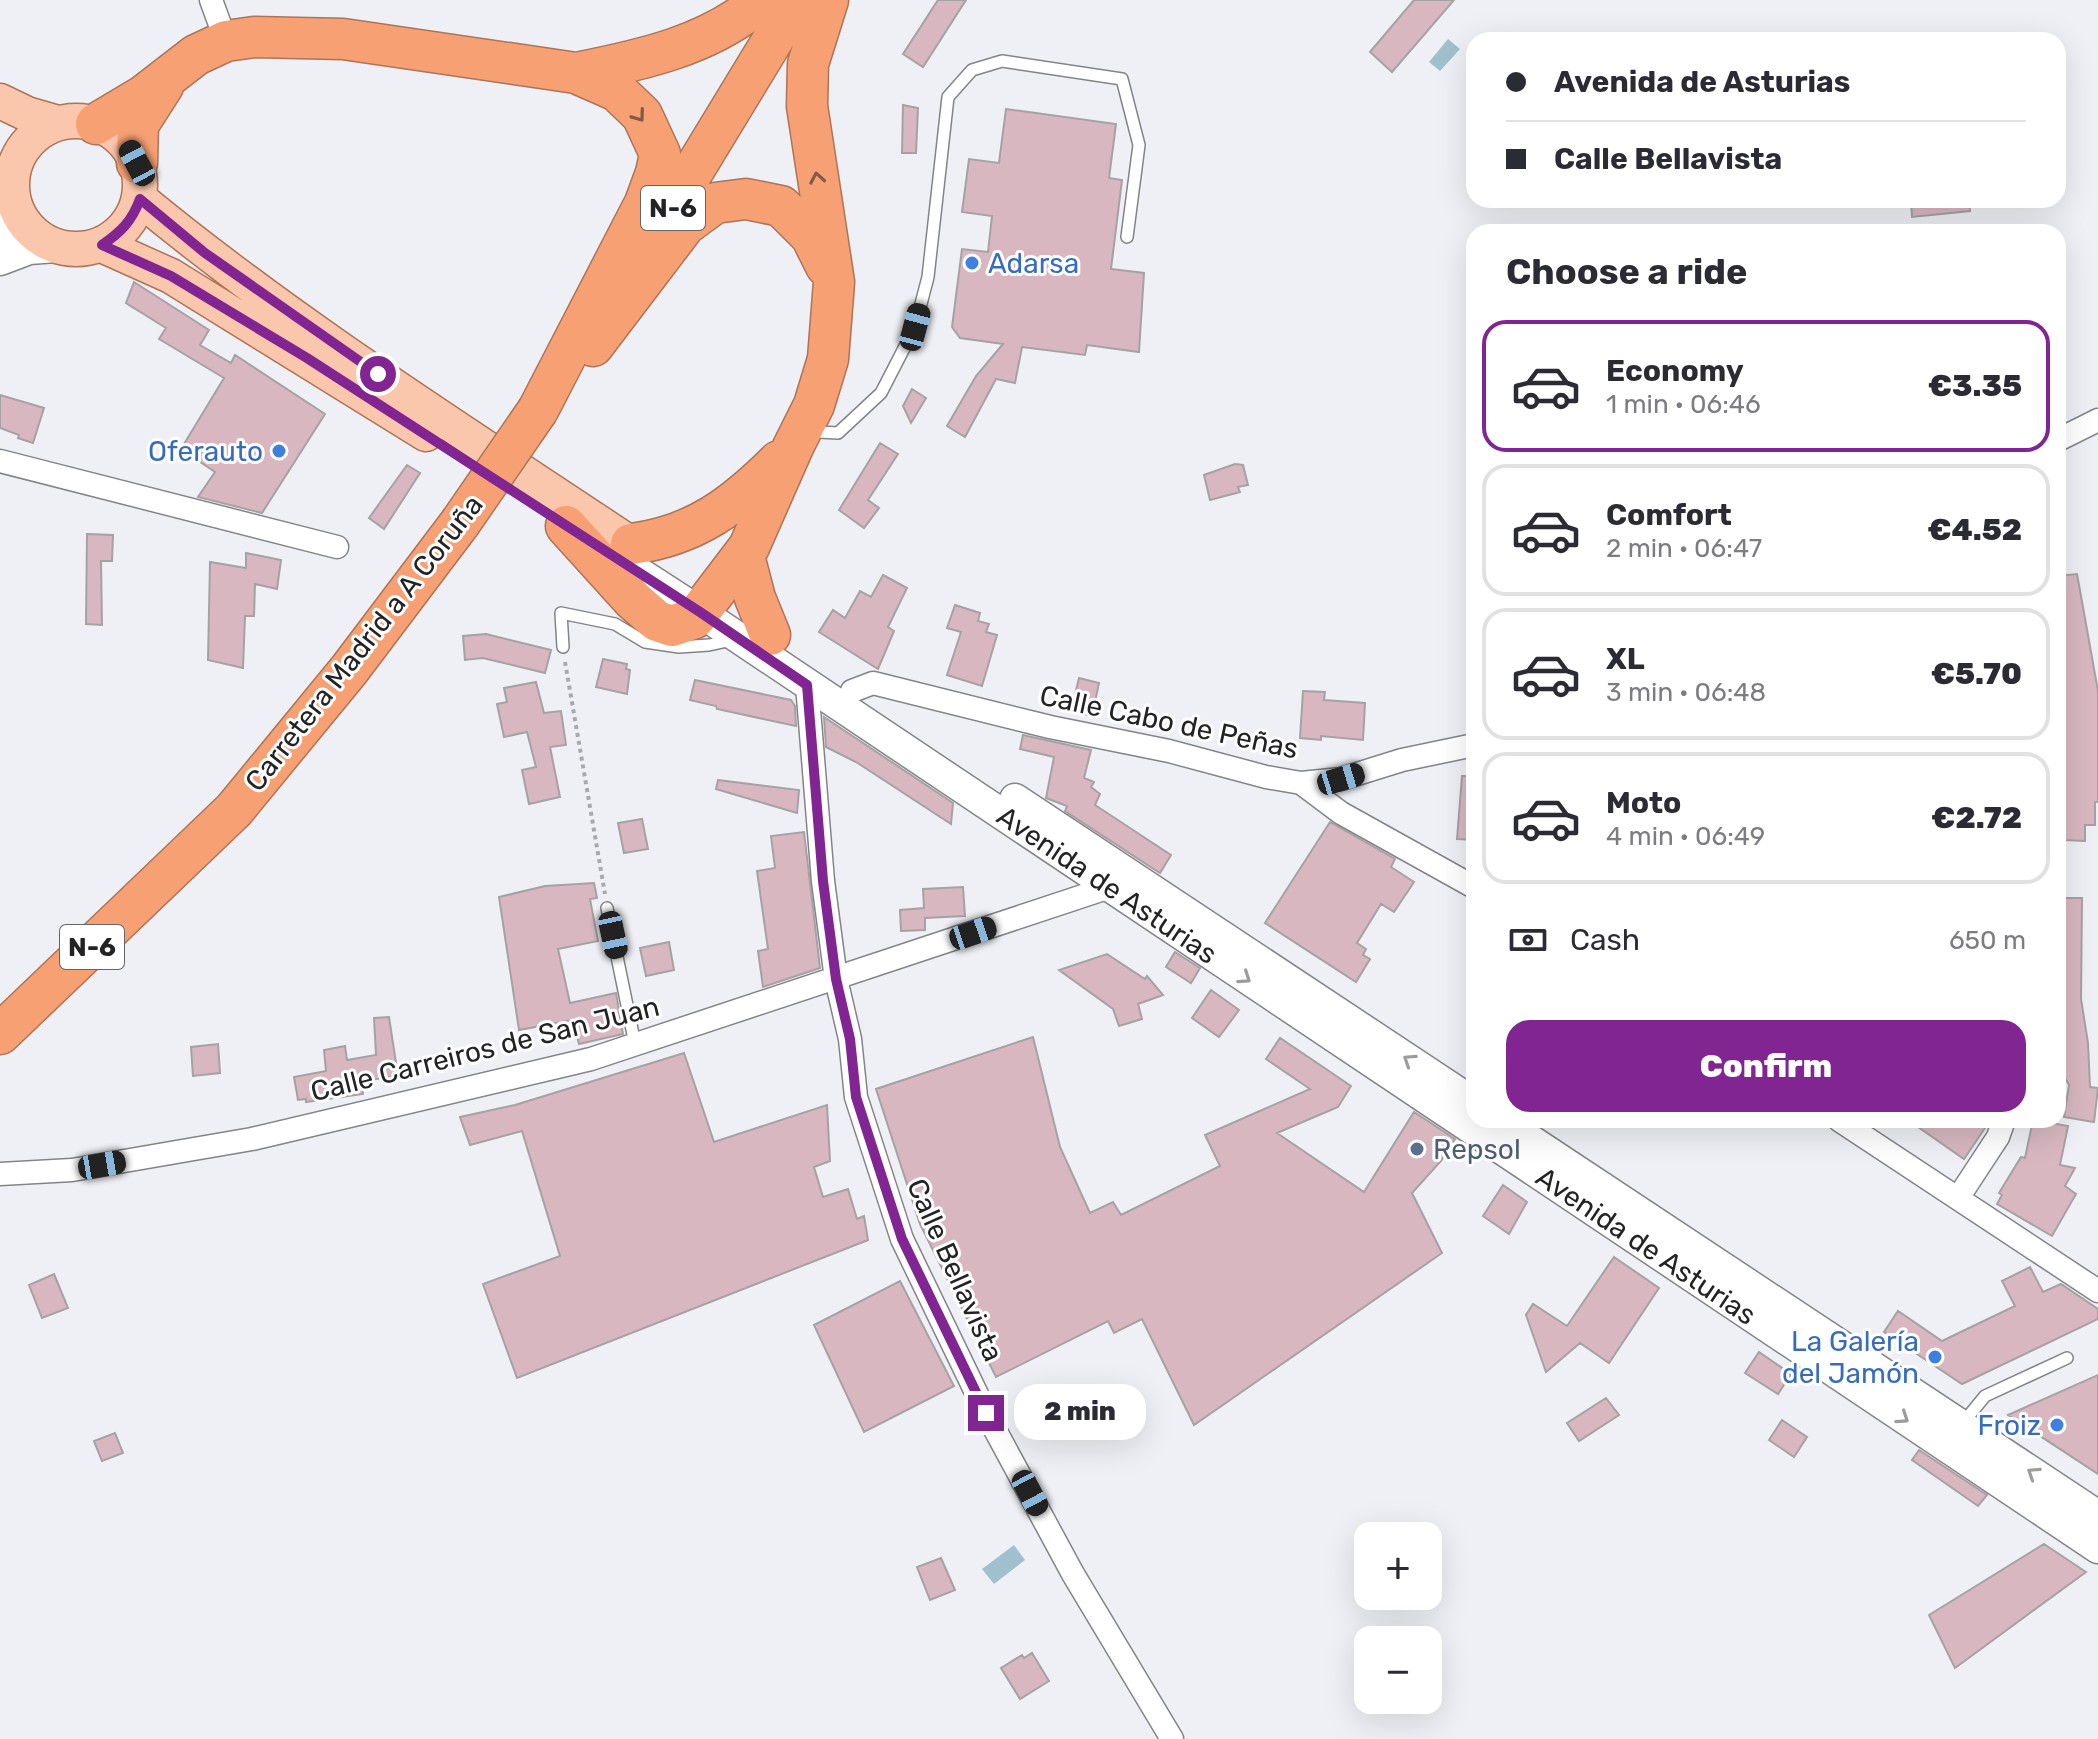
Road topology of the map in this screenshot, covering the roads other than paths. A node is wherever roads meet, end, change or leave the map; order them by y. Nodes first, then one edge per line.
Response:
1 (211, 0) edge
2 (762, 0) edge
3 (797, 0) edge
4 (828, 0) edge
5 (226, 41) junction
6 (576, 73) junction
7 (170, 75) junction
8 (0, 101) edge
9 (77, 124) junction
10 (138, 181) junction
11 (9, 188) edge
12 (1127, 237) dead end
13 (102, 245) junction
14 (0, 247) edge
15 (56, 247) junction
16 (0, 260) edge
17 (834, 282) junction
18 (538, 410) junction
19 (2098, 420) edge
20 (798, 436) junction
21 (2066, 436) edge
22 (0, 461) edge
23 (566, 526) joint
24 (678, 534) junction
25 (631, 544) junction
26 (337, 547) dead end
27 (744, 556) junction
28 (710, 599) junction
29 (754, 637) junction
30 (563, 647) road end
31 (807, 685) junction
32 (852, 691) junction
33 (1466, 747) edge
34 (1301, 783) junction
35 (1466, 883) edge
36 (1110, 887) junction
37 (607, 908) road end
38 (836, 979) junction
39 (0, 1034) edge
40 (635, 1044) junction
41 (1466, 1098) edge
42 (1466, 1125) edge
43 (1470, 1128) edge
44 (1512, 1128) edge
45 (1851, 1128) edge
46 (2001, 1128) edge
47 (0, 1174) edge
48 (1958, 1198) junction
49 (2098, 1291) edge
50 (2067, 1358) dead end
51 (1961, 1425) junction
52 (2098, 1516) edge
53 (2098, 1548) edge
54 (1172, 1739) edge

1 - 5 street
2 - 6 highway
3 - 18 highway, Carretera Madrid a A Coruña / N-6
17 -> 4 highway
5 - 6 highway
5 - 7 highway
6 -> 18 highway
7 - 9 highway
7 - 10 highway
8 - 9 main road
9 - 10 main road
9 - 11 main road
10 - 13 main road
10 - 25 main road, Avenida de Asturias
11 - 14 main road
11 - 15 main road
12 - 20 lane
13 - 15 main road
13 - 23 main road
15 - 16 main road
17 - 18 highway
17 - 20 highway
18 - 39 highway, Carretera Madrid a A Coruña / N-6, bridge
19 - 21 street
20 - 24 highway
20 - 27 highway
22 - 26 street
23 - 28 highway
24 - 25 highway
24 - 28 highway
25 - 28 main road, Avenida de Asturias
27 - 28 highway
27 - 29 highway
28 - 29 main road, Avenida de Asturias
29 - 30 lane
29 - 31 main road, Avenida de Asturias
29 - 32 main road, Avenida de Asturias
31 - 36 main road, Avenida de Asturias
31 - 38 street, Calle Bellavista
32 - 34 street, Calle Cabo de Peñas
41 -> 32 main road, Avenida de Asturias
33 - 34 street, Calle Cabo de Peñas
34 - 35 street
36 - 38 street, Calle Carreiros de San Juan
36 -> 42 main road, Avenida de Asturias
37 - 40 lane
38 - 40 street, Calle Carreiros de San Juan
38 - 54 street, Calle Bellavista
40 - 47 street, Calle Carreiros de San Juan
43 -> 53 main road, Avenida de Asturias
44 - 51 main road, Avenida de Asturias
45 - 48 street
46 - 48 street
48 - 49 street
50 - 51 lane
52 -> 51 main road, Avenida de Asturias

